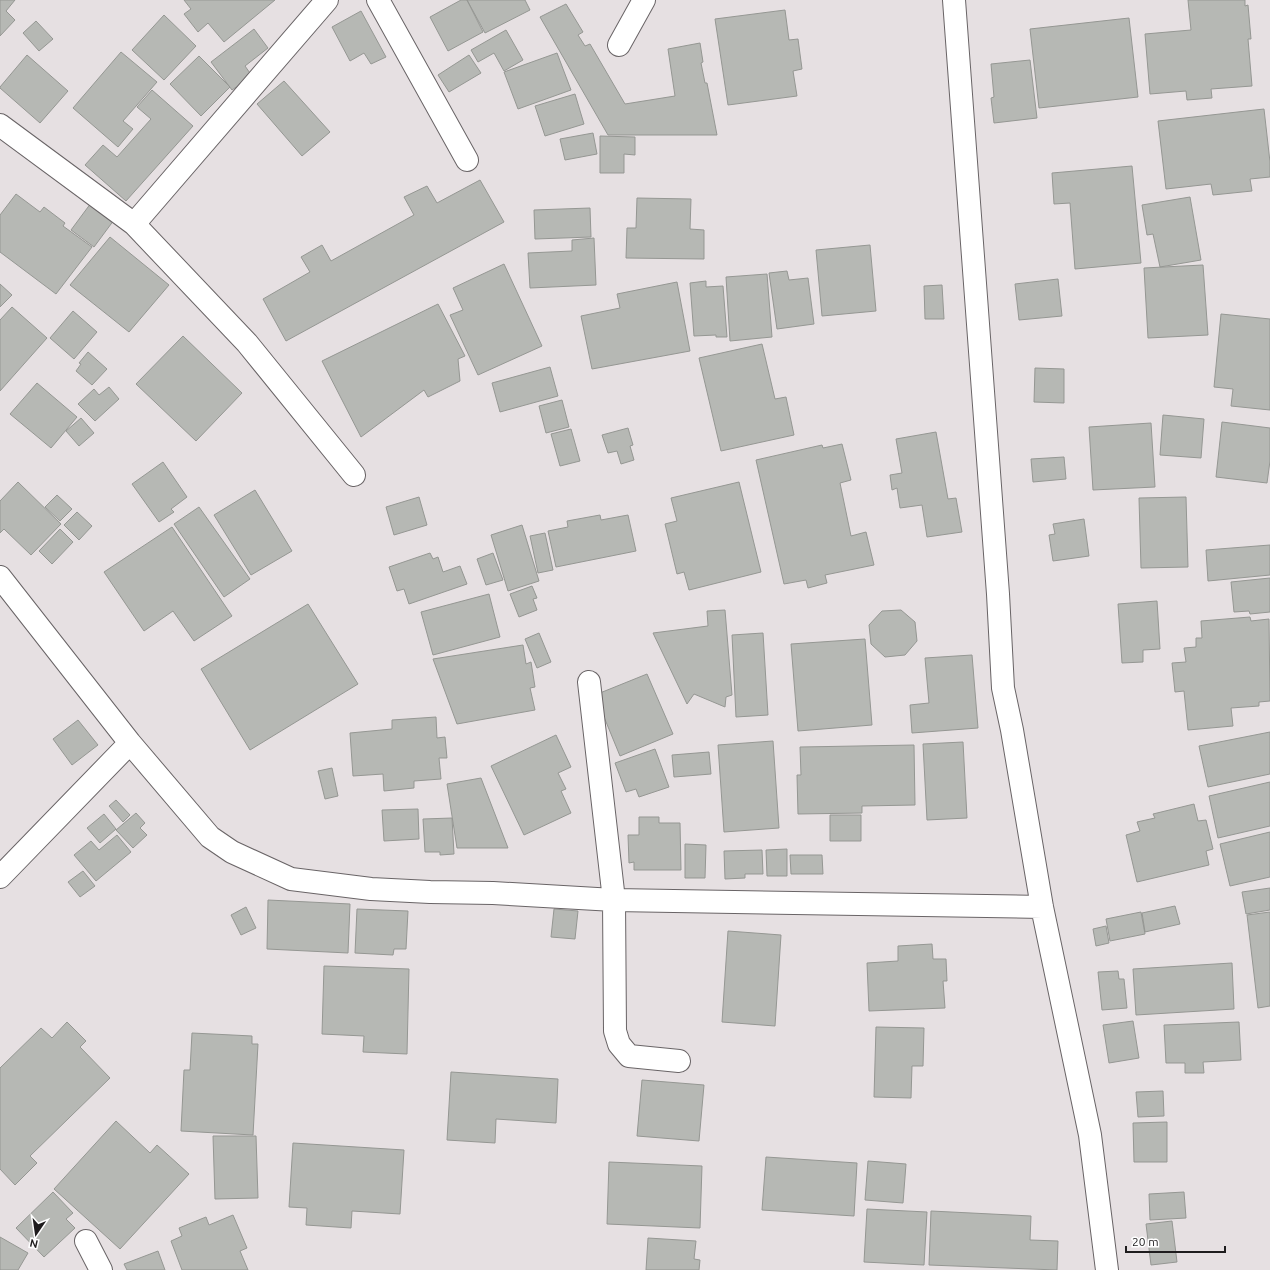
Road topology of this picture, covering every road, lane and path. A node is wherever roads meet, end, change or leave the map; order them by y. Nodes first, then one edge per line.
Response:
1 (327, 0) edge
2 (378, 0) edge
3 (644, 0) edge
4 (954, 0) edge
5 (619, 45) dead end
6 (0, 125) edge
7 (467, 160) dead end
8 (134, 224) junction
9 (354, 475) dead end
10 (0, 578) edge
11 (589, 682) dead end
12 (130, 743) junction
13 (0, 877) edge
14 (614, 900) junction
15 (1042, 907) junction
16 (679, 1061) dead end
17 (86, 1241) dead end
18 (101, 1270) edge
19 (1107, 1270) edge

1 - 8 street
2 - 7 street
3 - 5 street
4 - 15 street
6 - 8 street
8 - 9 street
10 - 12 street
11 - 14 street
12 - 13 street
12 - 14 street
14 - 15 street
14 - 16 street
15 - 19 street
17 - 18 street

